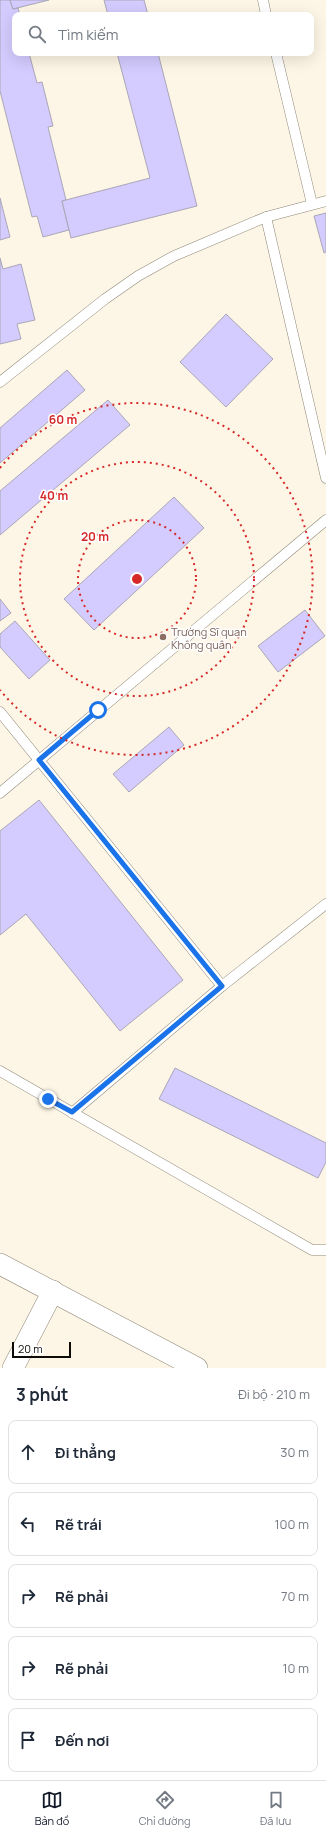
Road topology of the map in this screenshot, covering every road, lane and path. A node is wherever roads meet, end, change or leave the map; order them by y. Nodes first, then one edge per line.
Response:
1 (263, 0) edge
2 (265, 12) edge
3 (277, 56) edge
4 (326, 201) edge
5 (312, 204) junction
6 (266, 217) junction
7 (0, 382) edge
8 (326, 478) edge
9 (326, 520) edge
10 (0, 712) edge
11 (39, 760) junction
12 (0, 793) edge
13 (326, 904) edge
14 (222, 986) junction
15 (0, 1071) edge
16 (72, 1112) junction
17 (326, 1250) edge
18 (0, 1264) edge
19 (53, 1291) junction
20 (13, 1368) edge
21 (197, 1368) edge

1 - 2 lane
3 - 5 lane
4 - 5 lane
5 - 6 lane
6 - 7 lane
6 - 8 lane
9 - 11 lane
10 - 11 lane
11 - 12 lane
11 - 14 lane
13 - 14 lane
14 - 16 lane
15 - 16 lane
16 - 17 lane
18 - 19 street
19 - 20 street
19 - 21 street

